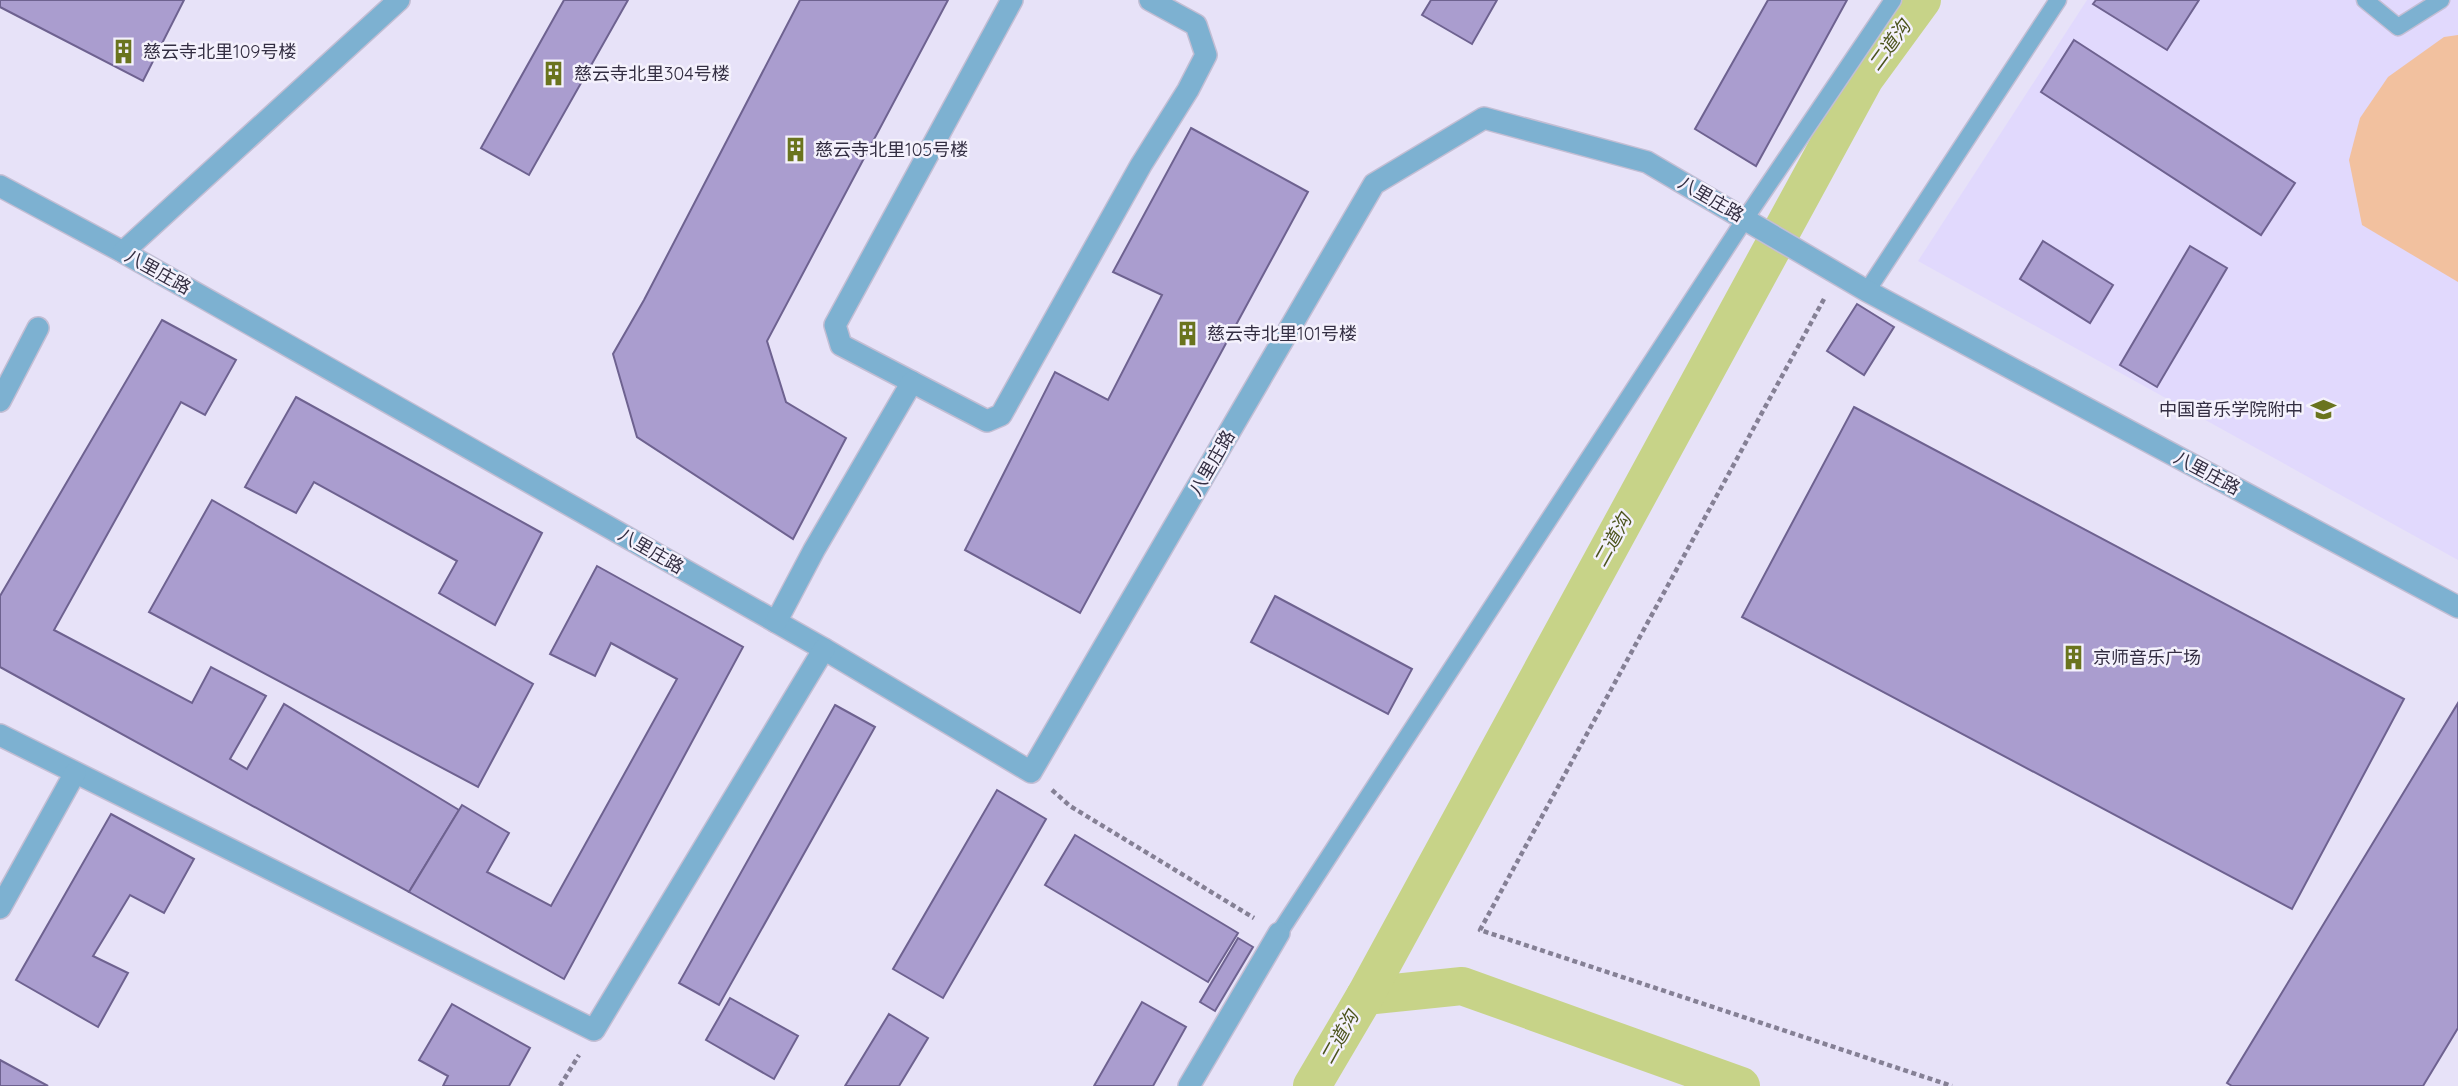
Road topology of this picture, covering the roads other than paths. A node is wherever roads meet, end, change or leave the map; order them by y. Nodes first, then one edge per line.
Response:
1 (399, 0) edge
2 (1012, 0) edge
3 (1150, 0) edge
4 (1893, 0) edge
5 (2058, 0) edge
6 (2365, 0) edge
7 (2441, 0) edge
8 (0, 186) edge
9 (1745, 219) junction
10 (123, 252) junction
11 (1867, 291) junction
12 (38, 328) dead end
13 (912, 382) junction
14 (0, 401) edge
15 (2458, 607) edge
16 (776, 622) junction
17 (824, 649) junction
18 (0, 735) edge
19 (75, 773) junction
20 (0, 908) edge
21 (1279, 933) joint
22 (1189, 1086) edge

1 - 10 street
2 - 13 street
3 - 13 street
4 - 9 lane
5 - 11 lane
6 - 7 lane
8 - 10 street, 八里庄路
9 - 11 street, 八里庄路
9 - 17 street, 八里庄路
9 - 21 lane
10 - 16 street, 八里庄路
11 - 15 street, 八里庄路
12 - 14 street
13 - 16 street
16 - 17 street, 八里庄路
17 - 19 street
18 - 19 street
19 - 20 street
21 - 22 street

